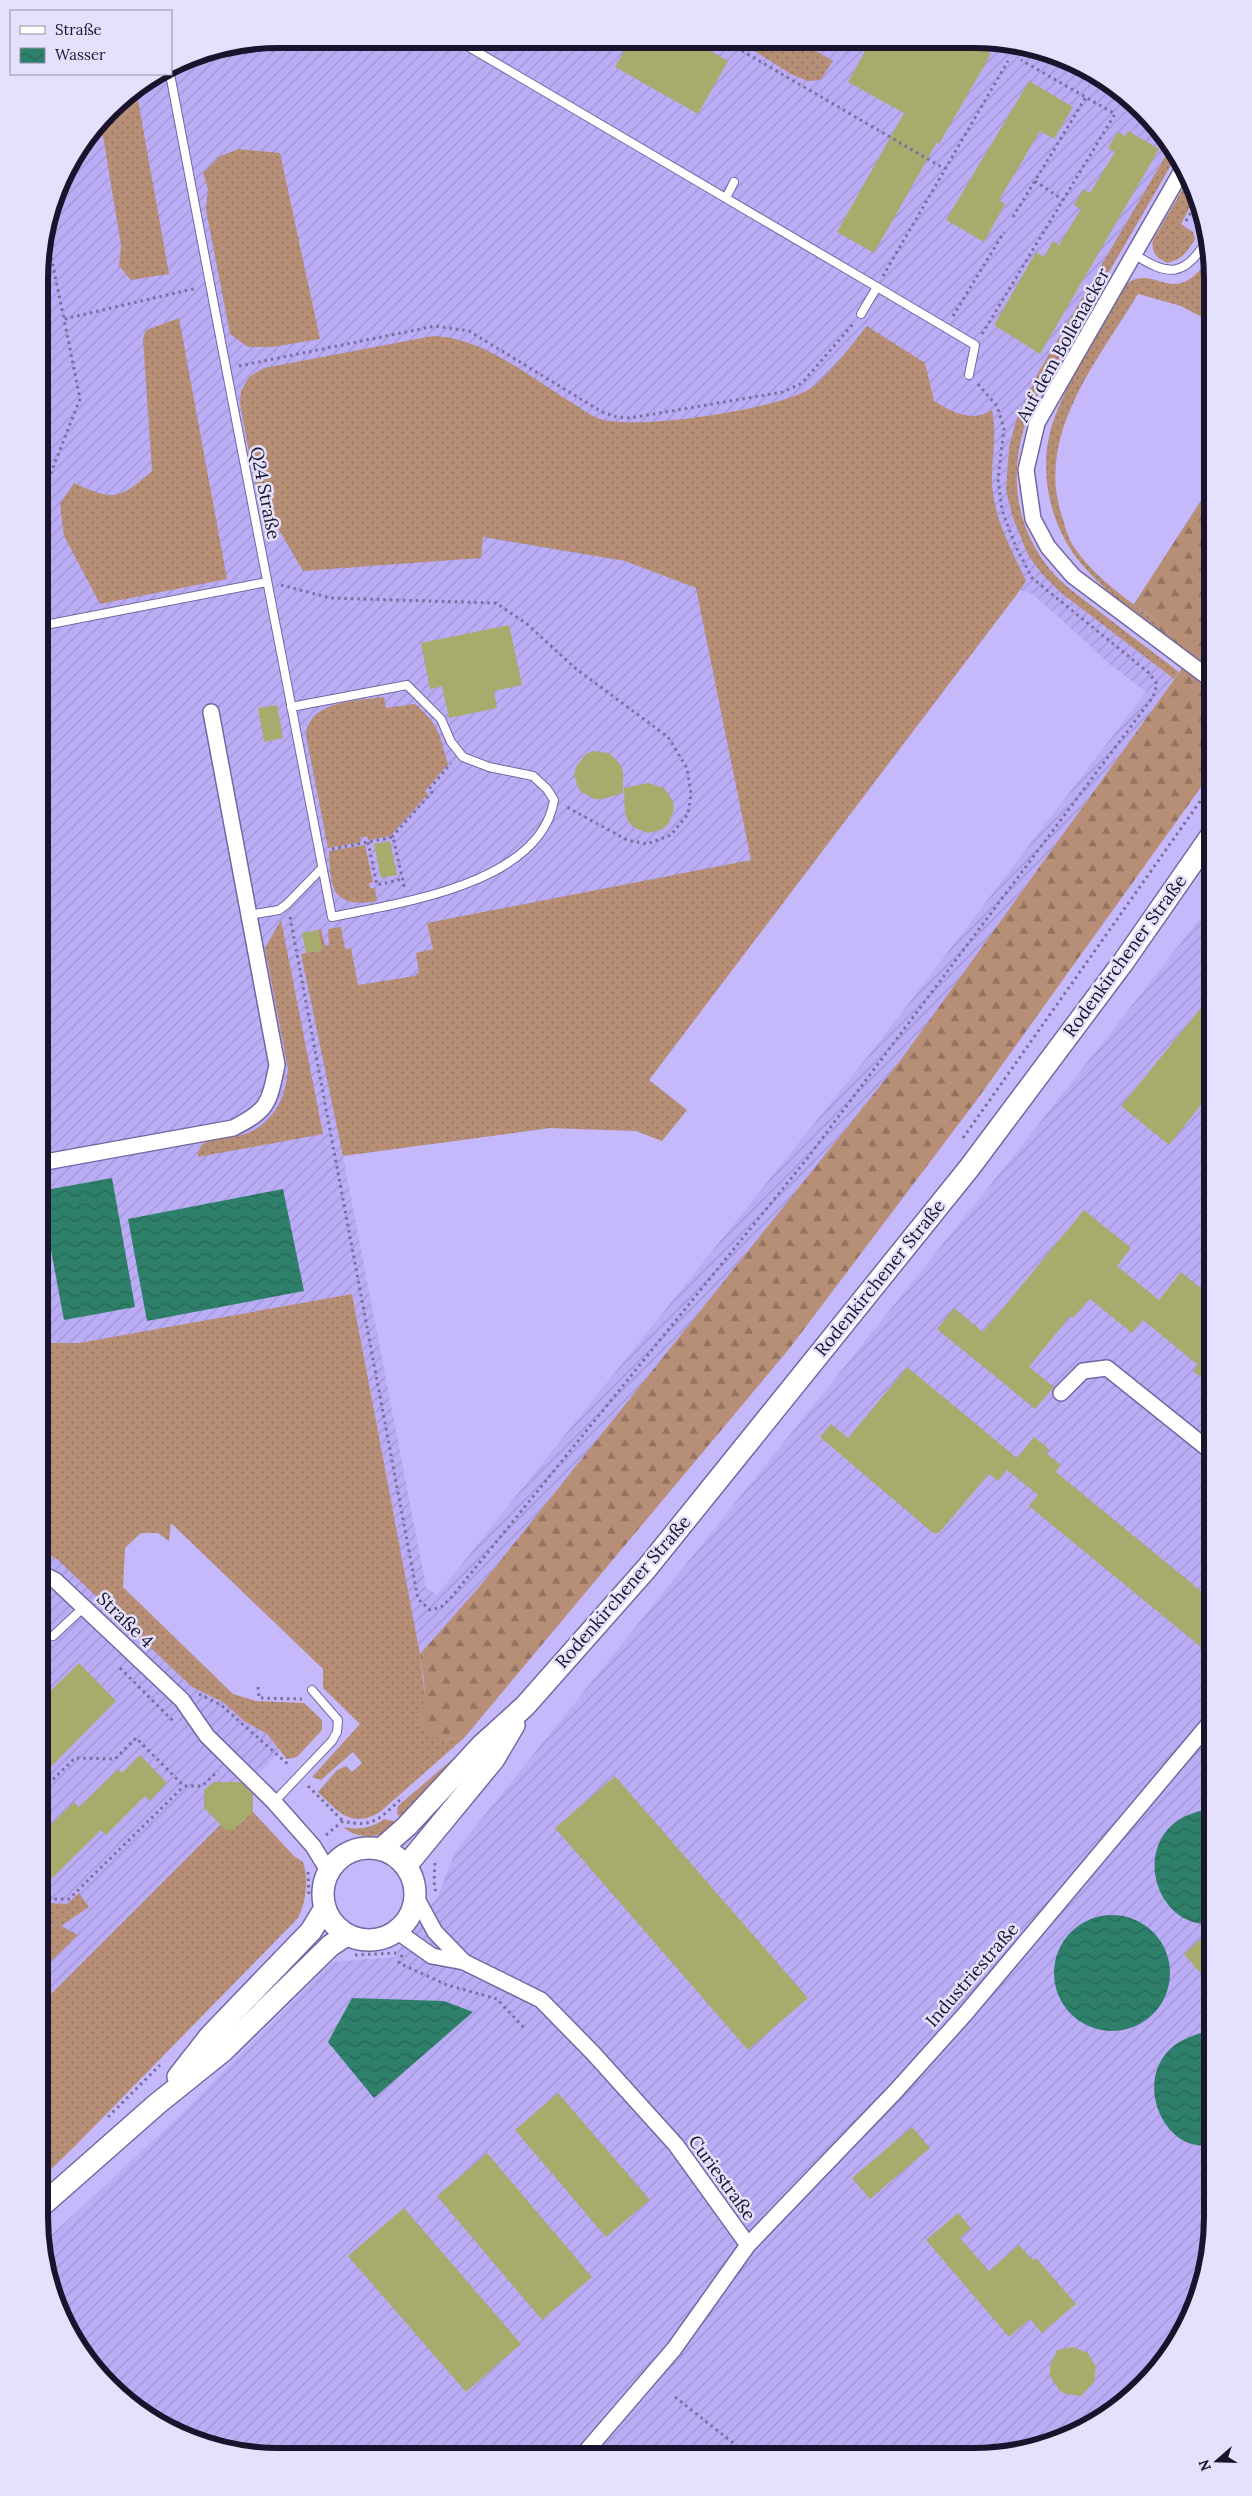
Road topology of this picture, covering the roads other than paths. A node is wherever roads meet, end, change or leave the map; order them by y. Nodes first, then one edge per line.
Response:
1 (471, 48) edge
2 (170, 75) edge
3 (1180, 175) edge
4 (734, 182) dead end
5 (726, 198) junction
6 (1203, 247) edge
7 (1134, 254) junction
8 (877, 287) junction
9 (861, 314) road end
10 (969, 375) road end
11 (267, 582) junction
12 (47, 625) edge
13 (1204, 675) edge
14 (291, 707) junction
15 (211, 712) dead end
16 (1204, 846) edge
17 (1204, 863) edge
18 (322, 868) junction
19 (1172, 891) junction
20 (249, 915) junction
21 (47, 1162) edge
22 (1061, 1393) dead end
23 (1204, 1446) edge
24 (47, 1576) edge
25 (84, 1606) junction
26 (53, 1636) dead end
27 (312, 1690) dead end
28 (525, 1706) junction
29 (1204, 1730) edge
30 (274, 1802) junction
31 (381, 1849) junction
32 (406, 1866) junction
33 (329, 1872) junction
34 (416, 1898) junction
35 (317, 1906) junction
36 (393, 1934) junction
37 (338, 1940) junction
38 (464, 1962) junction
39 (157, 2104) junction
40 (47, 2201) edge
41 (748, 2245) junction
42 (589, 2448) edge

1 - 5 lane
2 - 11 lane, Q24 Straße
3 - 7 street, Auf dem Bollenacker
4 - 5 lane
5 - 8 lane
6 - 7 lane
7 - 13 street, Auf dem Bollenacker
8 - 9 lane
8 - 10 lane
11 - 12 lane
11 - 14 lane, Q24 Straße
14 - 18 lane, Q24 Straße
14 - 18 lane, Q24 Straße
15 - 20 street
16 - 19 main road, Rodenkirchener Straße
17 - 19 main road
18 - 20 lane
19 - 28 main road, Rodenkirchener Straße
20 - 21 street
22 - 23 street
24 - 25 street, Straße 4
25 - 26 lane
25 - 30 street, Straße 4
27 - 30 lane
28 - 31 main road, Rodenkirchener Straße
28 - 32 main road, Rodenkirchener Straße
29 - 41 street, Industriestraße
30 - 33 street, Straße 4
31 - 32 main road
31 - 33 main road
32 - 34 main road
33 - 35 main road
34 - 36 main road
34 - 38 street, Curiestraße
35 - 37 main road
35 - 39 main road
36 - 37 main road
36 - 38 street, Curiestraße
37 - 39 main road
38 - 41 street, Curiestraße
39 - 40 main road
41 - 42 street, Curiestraße

